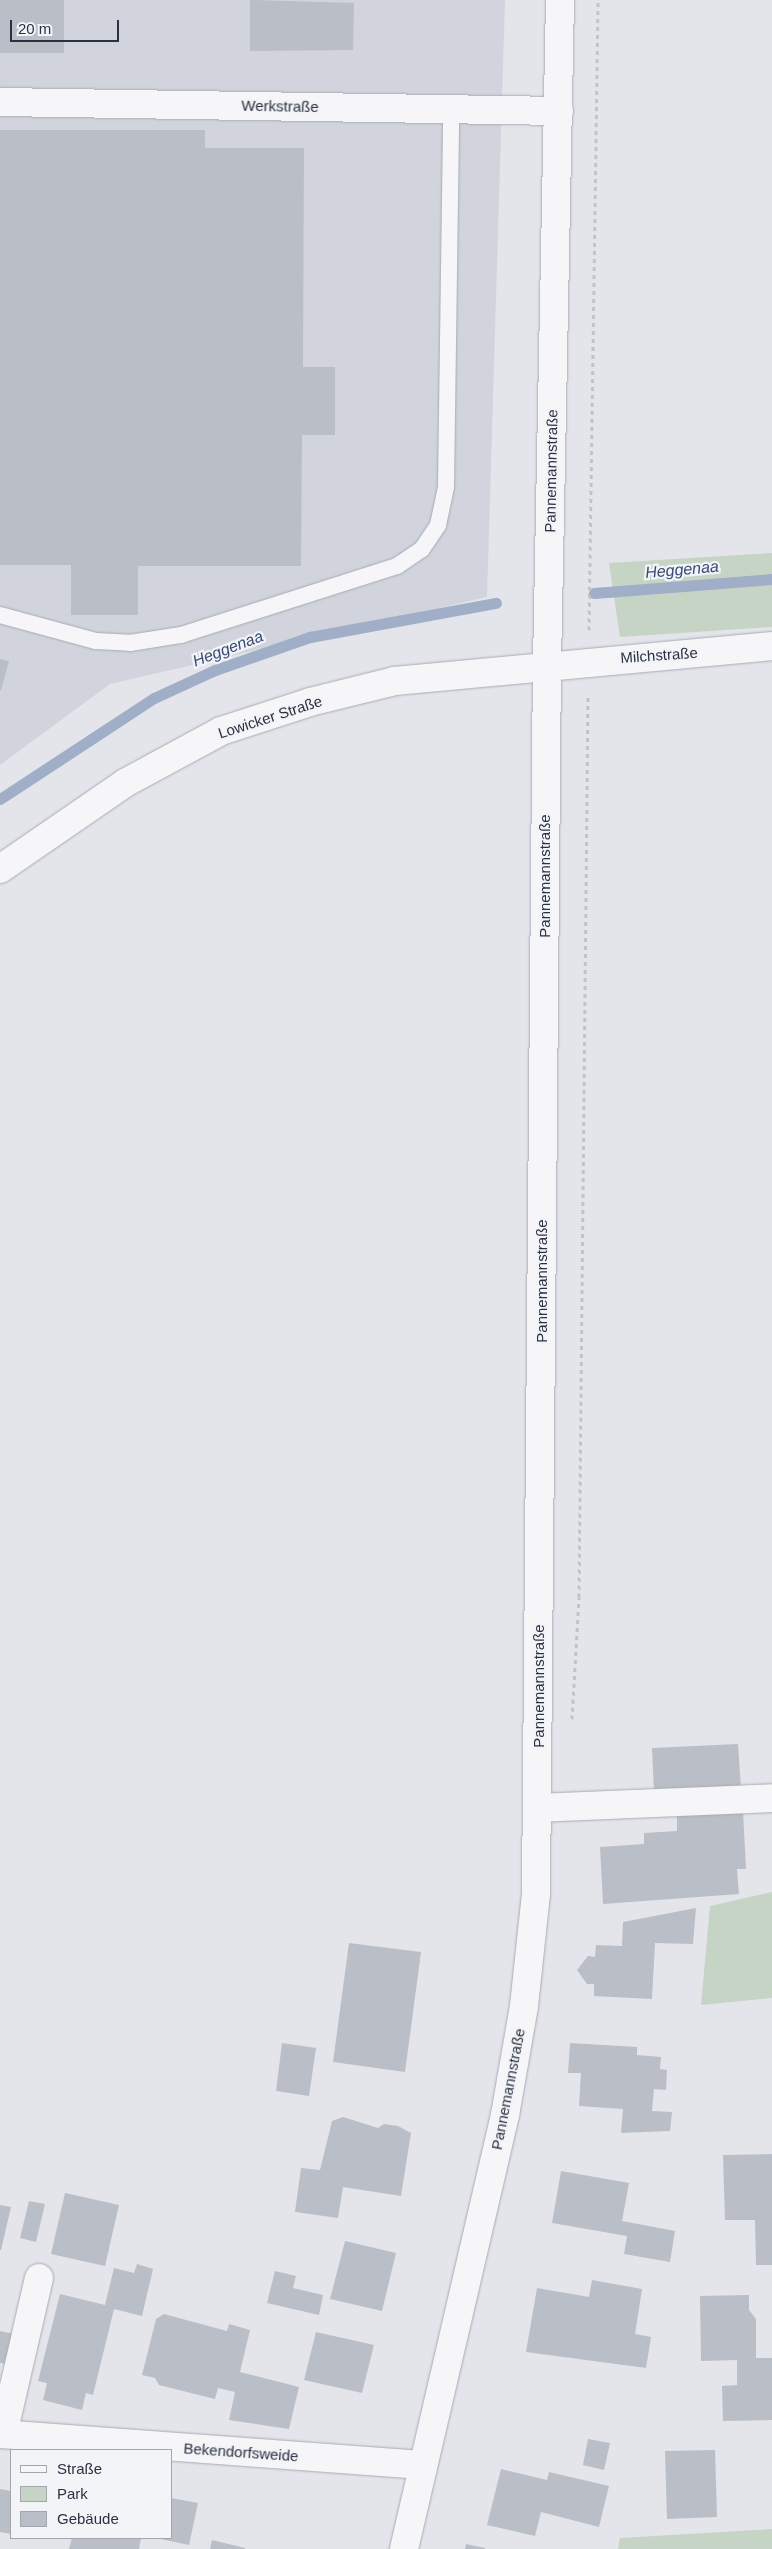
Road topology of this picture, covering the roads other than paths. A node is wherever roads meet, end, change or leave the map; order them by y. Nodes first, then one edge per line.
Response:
1 (560, 0) edge
2 (0, 102) edge
3 (451, 109) junction
4 (559, 111) junction
5 (0, 615) edge
6 (772, 646) edge
7 (547, 664) junction
8 (0, 869) edge
9 (772, 1798) edge
10 (538, 1808) junction
11 (39, 2278) dead end
12 (2, 2434) edge
13 (422, 2465) junction
14 (404, 2549) edge

1 - 4 street, Pannemannstraße
2 - 3 street, Werkstraße
3 - 4 street, Werkstraße
3 - 5 lane
4 - 7 street, Pannemannstraße
6 - 7 street, Milchstraße
7 - 8 street, Lowicker Straße
7 - 10 street, Pannemannstraße
9 - 10 street
10 - 13 street, Pannemannstraße
11 - 12 street
12 - 13 street, Bekendorfsweide
13 - 14 street, Pannemannstraße

